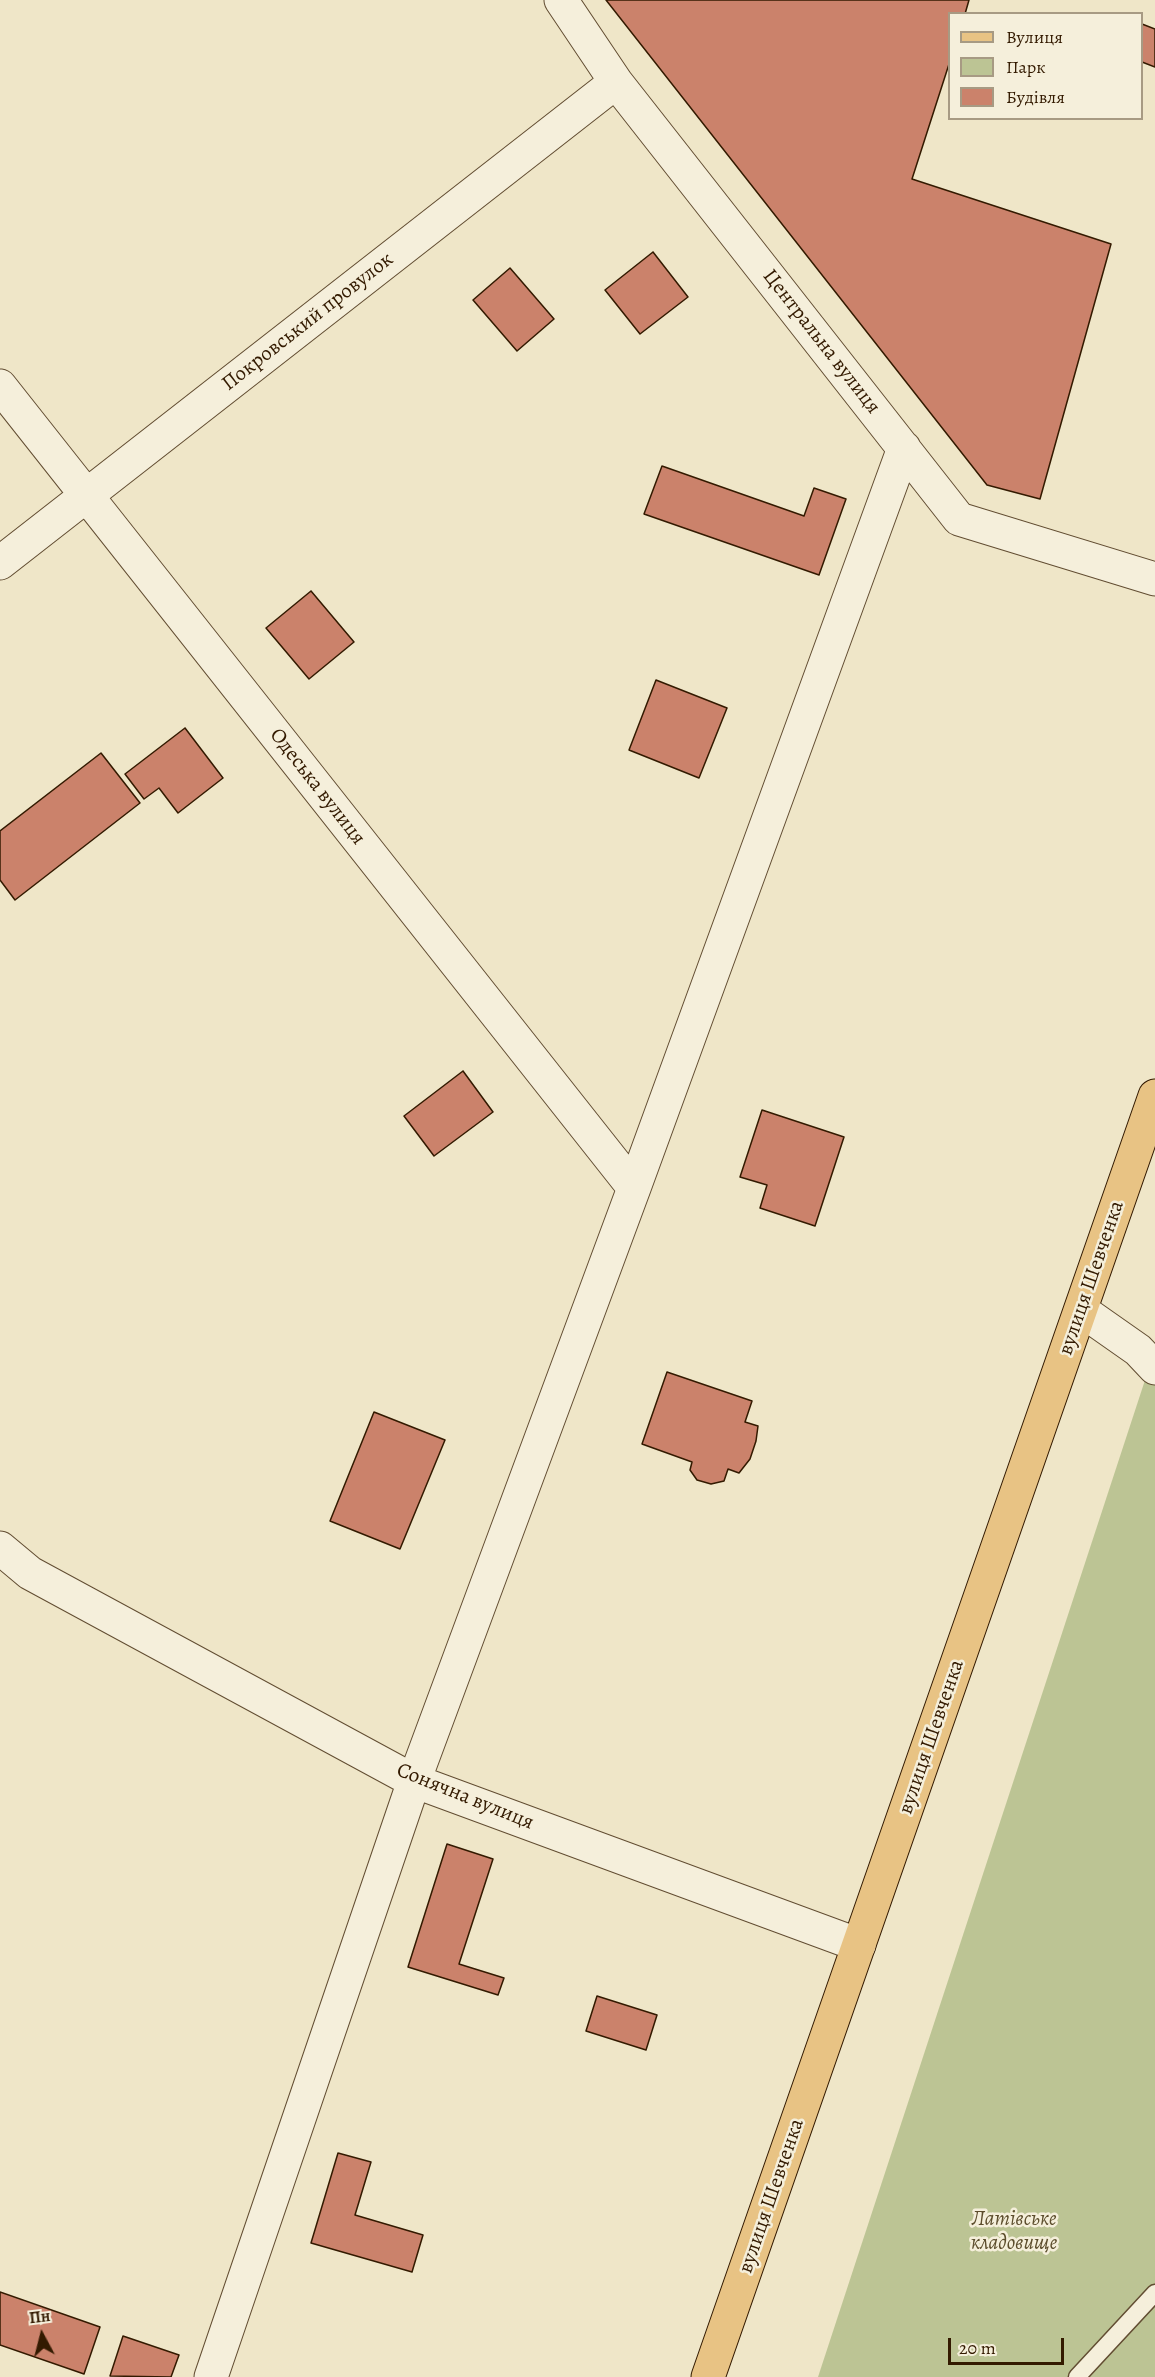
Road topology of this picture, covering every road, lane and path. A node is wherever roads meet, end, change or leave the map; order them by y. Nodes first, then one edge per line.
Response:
1 (561, 0) edge
2 (616, 82) junction
3 (0, 386) edge
4 (904, 448) junction
5 (84, 495) junction
6 (0, 563) edge
7 (1155, 579) edge
8 (1155, 1096) edge
9 (634, 1188) junction
10 (1081, 1310) junction
11 (1155, 1368) edge
12 (0, 1548) edge
13 (15, 1573) edge
14 (414, 1780) junction
15 (860, 1944) junction
16 (1155, 2293) edge
17 (211, 2377) edge
18 (708, 2377) edge
19 (1077, 2377) edge

1 - 2 street, Центральна вулиця
2 - 4 street, Центральна вулиця
2 - 5 street, Покровський провулок
3 - 5 street, Одеська вулиця
4 - 7 street, Центральна вулиця
4 - 9 street
5 - 6 street, Покровський провулок
5 - 9 street, Одеська вулиця
8 - 10 main road, вулиця Шевченка
9 - 14 street
10 - 11 street
10 - 15 main road, вулиця Шевченка
12 - 13 street, Сонячна вулиця
13 - 14 street, Сонячна вулиця
14 - 15 street, Сонячна вулиця
14 - 17 street
15 - 18 main road, вулиця Шевченка
16 - 19 lane

